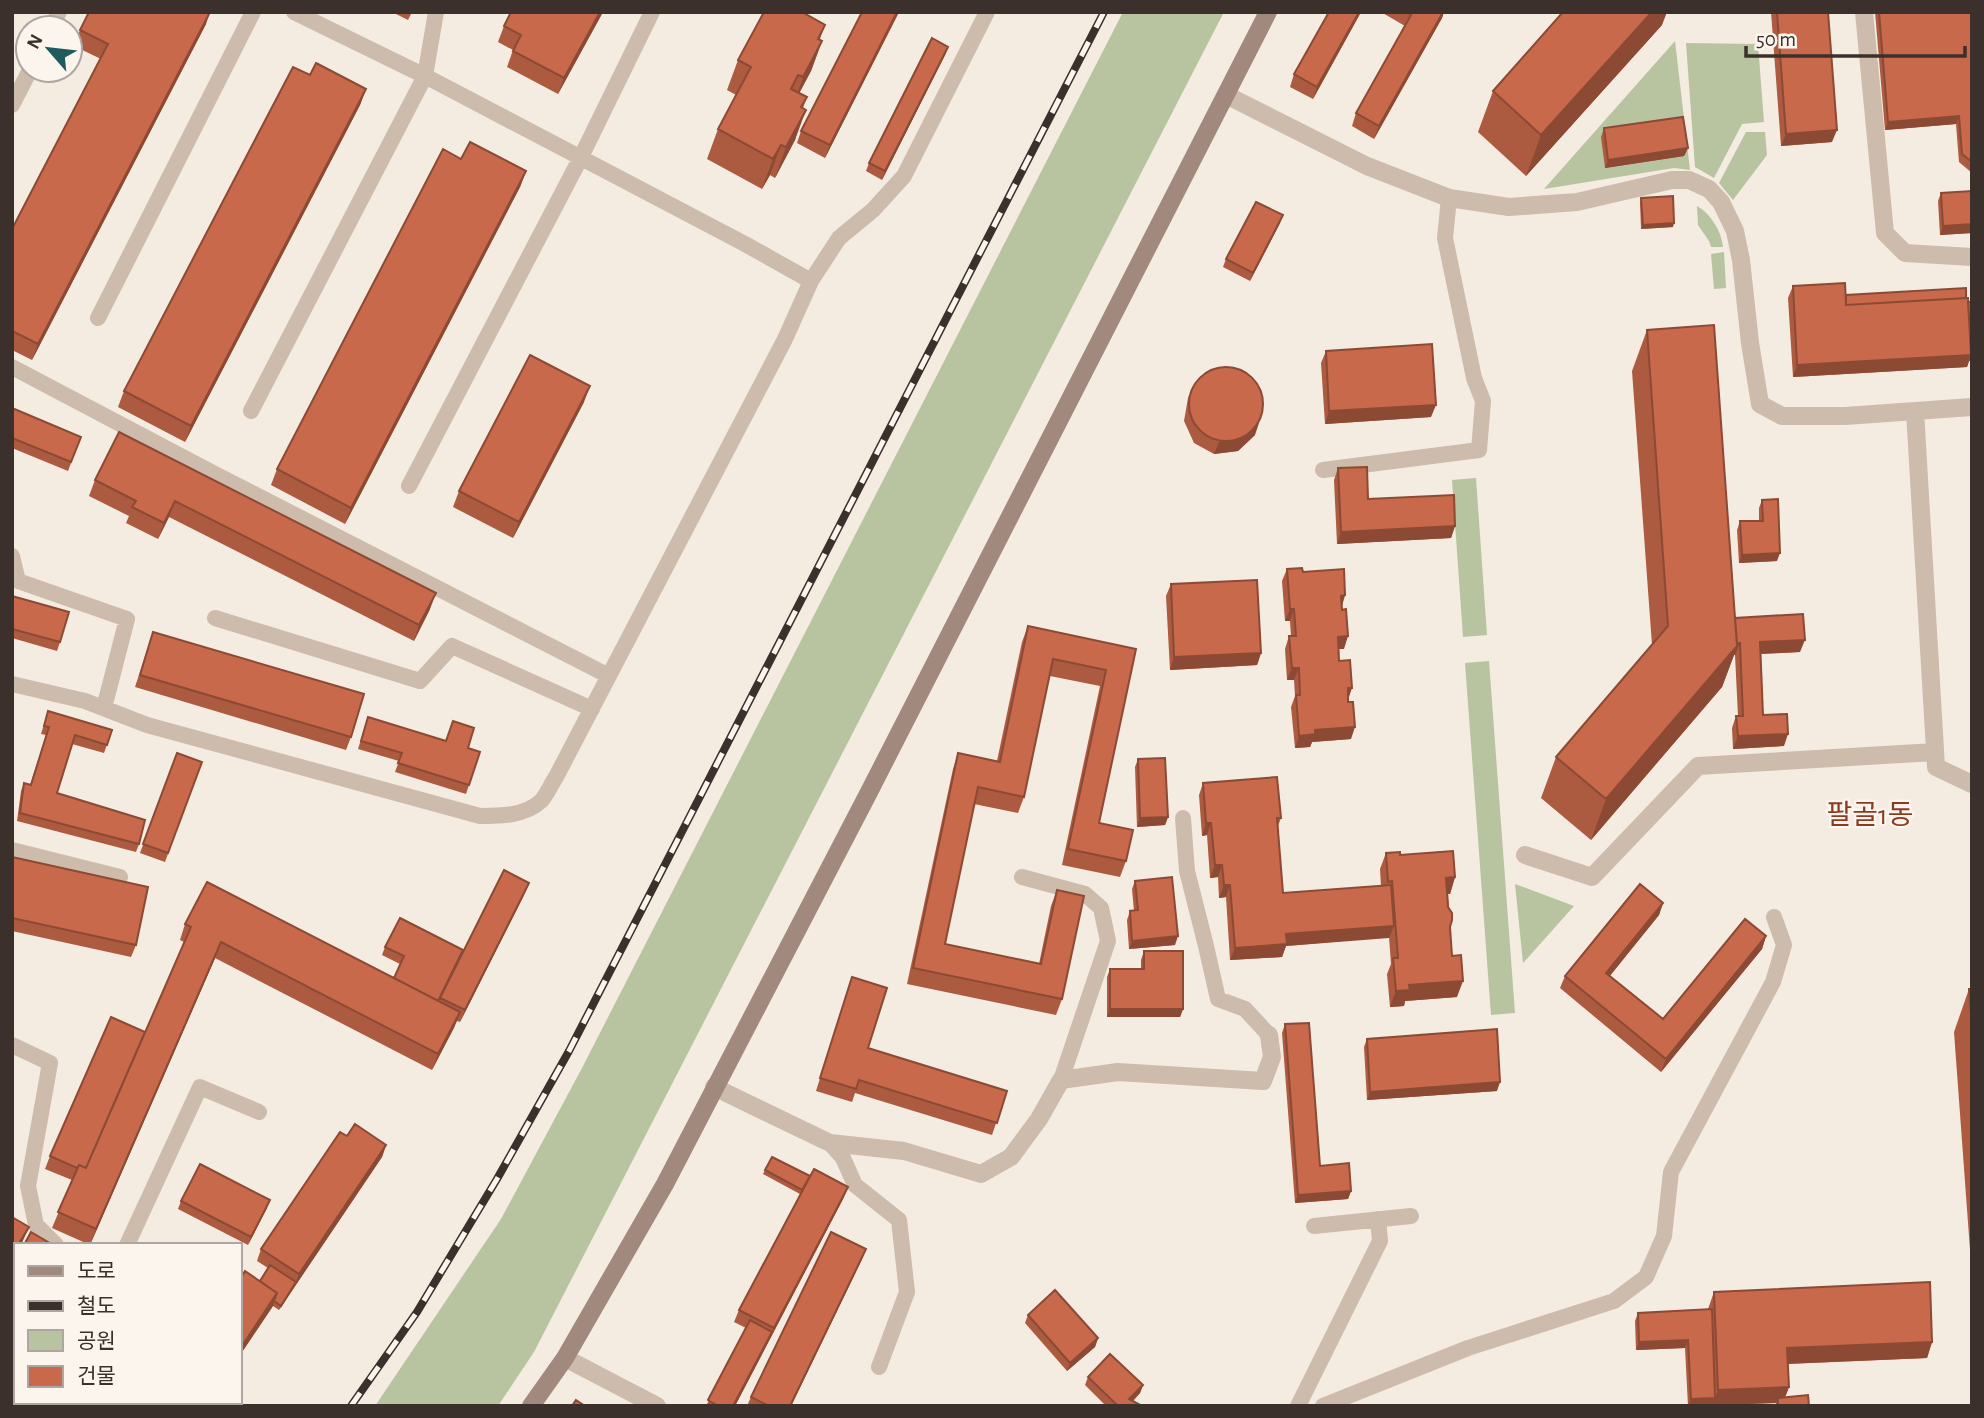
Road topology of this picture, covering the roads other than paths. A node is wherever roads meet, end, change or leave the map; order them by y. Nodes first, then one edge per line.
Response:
1 (253, 12) edge
2 (294, 12) edge
3 (436, 12) edge
4 (652, 12) edge
5 (987, 12) edge
6 (1268, 12) edge
7 (1864, 12) edge
8 (425, 76) junction
9 (23, 84) edge
10 (1226, 95) junction
11 (12, 105) edge
12 (580, 159) junction
13 (1448, 198) junction
14 (1972, 257) edge
15 (811, 281) junction
16 (98, 318) dead end
17 (12, 367) edge
18 (1972, 407) edge
19 (251, 411) dead end
20 (1916, 411) junction
21 (1323, 470) dead end
22 (410, 486) dead end
23 (12, 556) edge
24 (215, 618) dead end
25 (609, 676) junction
26 (12, 684) edge
27 (104, 708) junction
28 (592, 709) junction
29 (1935, 752) junction
30 (1972, 784) edge
31 (1183, 818) dead end
32 (12, 850) edge
33 (1525, 855) dead end
34 (120, 877) dead end
35 (1022, 877) dead end
36 (1774, 917) dead end
37 (1269, 1035) joint
38 (12, 1045) edge
39 (1061, 1080) junction
40 (714, 1087) junction
41 (259, 1112) dead end
42 (830, 1143) junction
43 (1411, 1216) dead end
44 (1378, 1219) junction
45 (1314, 1226) dead end
46 (54, 1243) edge
47 (128, 1243) edge
48 (565, 1358) junction
49 (879, 1367) dead end
50 (531, 1406) edge
51 (657, 1406) edge
52 (1298, 1406) edge
53 (1323, 1406) edge

1 - 16 lane
2 - 8 lane
3 - 8 lane
4 - 12 lane
5 - 15 lane
6 - 10 street
7 - 14 street
8 - 12 lane
8 - 19 lane
9 - 11 lane
10 - 13 street
10 - 40 street
12 - 15 lane
12 - 22 lane
13 - 20 street
13 - 21 lane
15 - 25 lane
17 - 25 lane
18 - 20 street
20 - 29 street
23 - 27 lane
24 - 28 lane
25 - 28 lane
26 - 27 lane
27 - 28 lane
29 - 30 street
29 - 33 street
31 - 37 lane
32 - 34 lane
35 - 39 lane
36 - 53 lane
37 - 39 street
38 - 46 lane
39 - 42 street
40 - 42 street
40 - 48 street
41 - 47 lane
42 - 49 lane
43 - 44 lane
44 - 45 lane
44 - 52 lane
48 - 50 street
48 - 51 street

